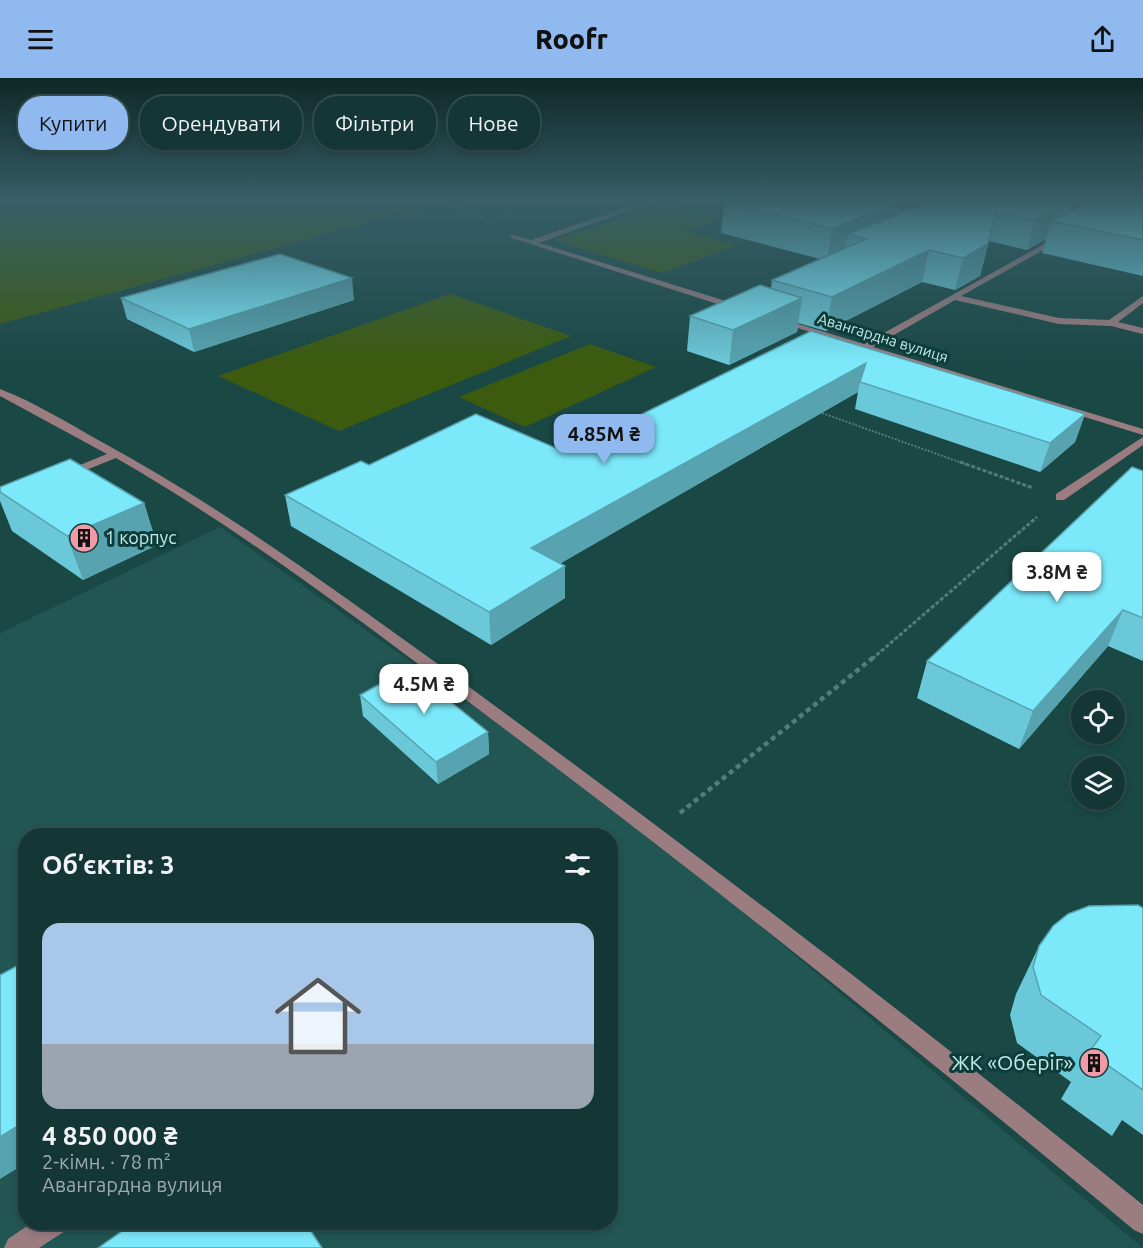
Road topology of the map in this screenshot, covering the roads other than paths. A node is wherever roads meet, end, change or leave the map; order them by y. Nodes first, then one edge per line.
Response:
1 (569, 255) edge
2 (1028, 255) edge
3 (954, 297) junction
4 (1143, 299) edge
5 (746, 306) edge
6 (767, 317) edge
7 (1111, 323) junction
8 (1143, 331) edge
9 (811, 332) junction
10 (800, 337) edge
11 (865, 347) junction
12 (0, 392) edge
13 (1143, 432) edge
14 (1143, 440) edge
15 (117, 454) junction
16 (53, 480) edge
17 (1060, 497) road end
18 (1143, 1221) edge
19 (44, 1230) edge
20 (17, 1248) edge

1 - 5 street
2 - 3 street
3 - 7 street
3 - 11 street
4 - 7 street
6 - 9 street, Авангардна вулиця
7 - 8 street
9 - 10 street
9 - 11 street, Авангардна вулиця
11 - 13 street, Авангардна вулиця
12 - 15 street
14 - 17 street
15 - 16 street
15 - 18 street
19 - 20 street

